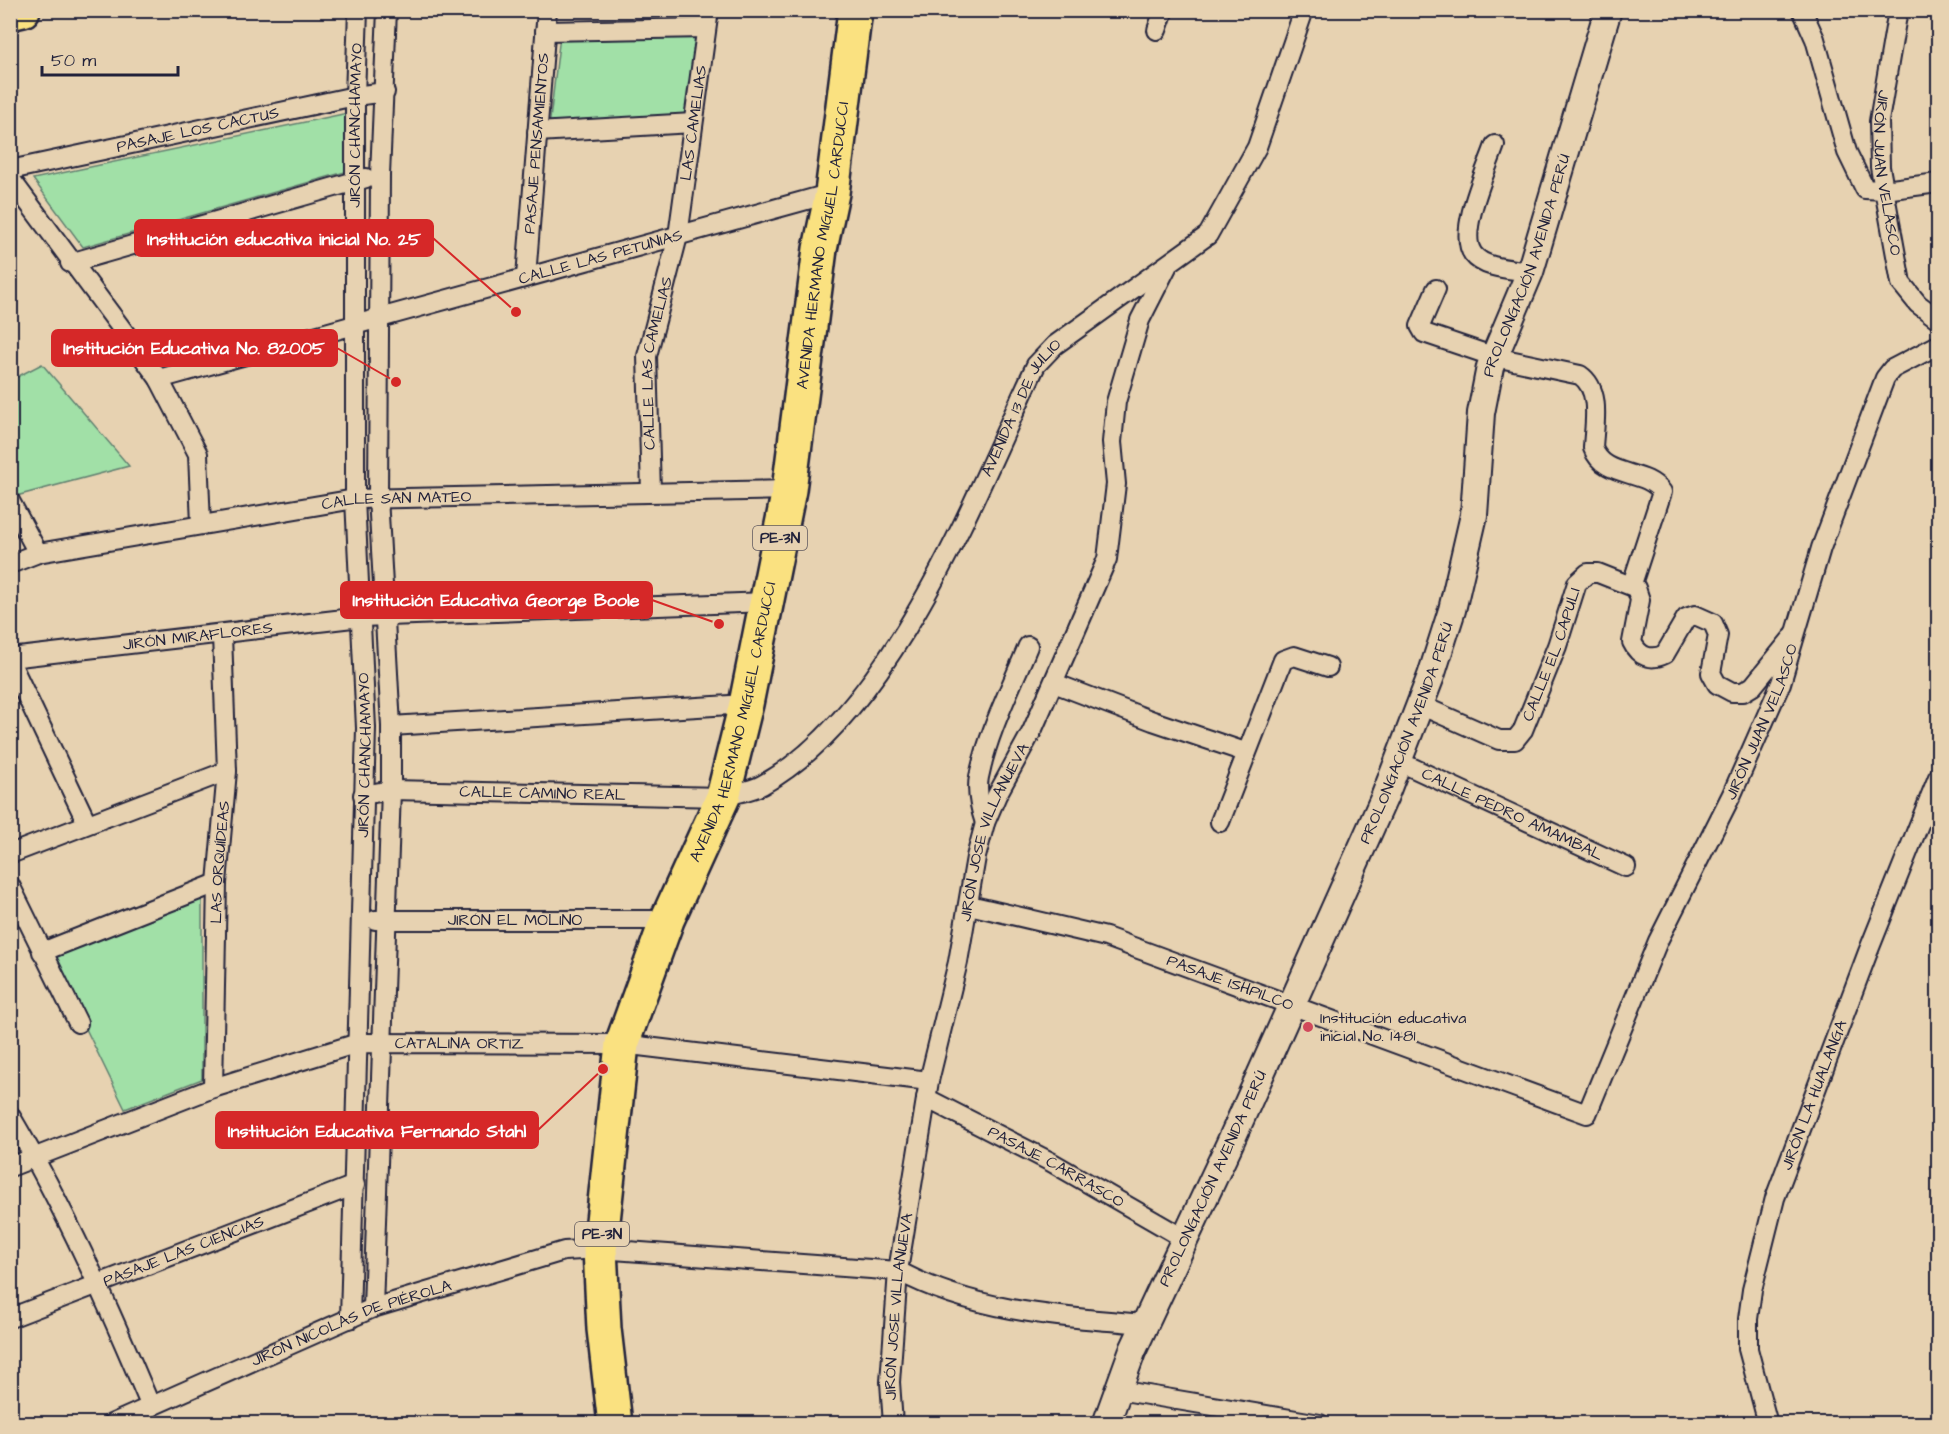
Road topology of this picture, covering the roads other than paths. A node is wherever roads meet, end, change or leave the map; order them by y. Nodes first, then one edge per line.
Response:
1 (23, 10) edge
2 (358, 10) edge
3 (387, 10) edge
4 (547, 10) edge
5 (855, 10) edge
6 (1164, 10) edge
7 (1304, 10) edge
8 (1608, 10) edge
9 (1802, 10) edge
10 (1898, 10) edge
11 (10, 13) edge
12 (708, 19) edge
13 (1157, 30) dead end
14 (545, 31) junction
15 (385, 92) junction
16 (355, 96) junction
17 (693, 123) junction
18 (537, 132) junction
19 (1495, 146) dead end
20 (10, 170) edge
21 (380, 175) junction
22 (10, 178) edge
23 (355, 181) junction
24 (1938, 183) edge
25 (1884, 190) junction
26 (832, 193) junction
27 (678, 236) junction
28 (70, 263) junction
29 (1169, 263) junction
30 (1530, 272) junction
31 (526, 277) junction
32 (1436, 290) dead end
33 (377, 318) junction
34 (1938, 319) edge
35 (357, 324) junction
36 (1938, 345) edge
37 (1495, 357) junction
38 (159, 379) junction
39 (789, 490) junction
40 (651, 492) junction
41 (378, 497) junction
42 (355, 499) junction
43 (10, 501) edge
44 (201, 524) junction
45 (38, 553) junction
46 (10, 564) edge
47 (1632, 584) junction
48 (768, 602) junction
49 (385, 615) junction
50 (361, 617) junction
51 (1796, 631) junction
52 (222, 635) junction
53 (1028, 646) dead end
54 (10, 659) edge
55 (1328, 667) dead end
56 (1054, 683) junction
57 (746, 704) junction
58 (1420, 705) junction
59 (391, 726) junction
60 (1245, 752) junction
61 (1398, 761) junction
62 (227, 771) junction
63 (1938, 777) edge
64 (391, 790) junction
65 (363, 795) junction
66 (723, 797) junction
67 (985, 822) junction
68 (1220, 822) dead end
69 (87, 823) junction
70 (10, 854) edge
71 (1626, 867) dead end
72 (217, 883) junction
73 (10, 885) edge
74 (969, 905) junction
75 (362, 920) junction
76 (386, 920) junction
77 (666, 920) junction
78 (42, 952) junction
79 (1289, 1006) junction
80 (78, 1023) dead end
81 (383, 1042) junction
82 (358, 1043) junction
83 (622, 1044) junction
84 (213, 1088) junction
85 (927, 1089) junction
86 (10, 1114) edge
87 (1587, 1114) joint
88 (35, 1157) junction
89 (10, 1167) edge
90 (355, 1185) junction
91 (1185, 1239) junction
92 (600, 1249) junction
93 (898, 1271) junction
94 (99, 1285) junction
95 (373, 1308) junction
96 (10, 1318) edge
97 (350, 1319) junction
98 (1145, 1324) junction
99 (1118, 1390) junction
100 (152, 1407) junction
101 (111, 1424) edge
102 (615, 1424) edge
103 (893, 1424) edge
104 (1106, 1424) edge
105 (1320, 1424) edge
106 (1768, 1424) edge

1 - 11 highway
2 - 16 street, JIRÓN CHANCHAMAYO
3 - 15 street, JIRÓN CHANCHAMAYO
4 - 14 street, PASAJE PENSAMIENTOS
5 - 26 highway, AVENIDA HERMANO MIGUEL CARDUCCI / PE-3N
6 - 13 street
7 - 29 street, AVENIDA 13 DE JULIO
8 - 30 street, PROLONGACIÓN AVENIDA PERÚ
9 - 25 street
10 - 25 street, JIRÓN JUAN VELASCO
12 - 14 street
12 - 17 street, LAS CAMELIAS
14 - 18 street, PASAJE PENSAMIENTOS
15 - 16 street, PASAJE LOS CACTUS
15 - 21 street, JIRÓN CHANCHAMAYO
16 - 20 street, PASAJE LOS CACTUS
16 - 23 street, JIRÓN CHANCHAMAYO
17 - 18 street
17 - 27 street, LAS CAMELIAS
18 - 31 street, PASAJE PENSAMIENTOS
19 - 30 street
21 - 23 street
21 - 33 street, JIRÓN CHANCHAMAYO
22 - 28 street
23 - 28 street
23 - 35 street, JIRÓN CHANCHAMAYO
24 - 25 street
25 - 34 street, JIRÓN JUAN VELASCO
26 - 27 street, CALLE LAS PETUNIAS
26 - 39 highway, AVENIDA HERMANO MIGUEL CARDUCCI / PE-3N
27 - 31 street, CALLE LAS PETUNIAS
27 - 40 street, CALLE LAS CAMELIAS
28 - 38 street
29 - 56 street, JIRÓN JOSE VILLANUEVA
29 - 66 street, AVENIDA 13 DE JULIO
30 - 37 street, PROLONGACIÓN AVENIDA PERÚ
31 - 33 street, CALLE LAS PETUNIAS
32 - 37 street
33 - 35 street, CALLE LAS PETUNIAS
33 - 41 street, JIRÓN CHANCHAMAYO
35 - 38 street, CALLE LAS PETUNIAS
35 - 42 street, JIRÓN CHANCHAMAYO
36 - 51 street, JIRÓN JUAN VELASCO
37 - 47 street
37 - 58 street, PROLONGACIÓN AVENIDA PERÚ
38 - 44 street
39 - 40 street, CALLE SAN MATEO
39 - 48 highway, AVENIDA HERMANO MIGUEL CARDUCCI / PE-3N
40 - 41 street, CALLE SAN MATEO
41 - 42 street, CALLE SAN MATEO
41 - 49 street, JIRÓN CHANCHAMAYO
42 - 44 street, CALLE SAN MATEO
42 - 50 street, JIRÓN CHANCHAMAYO
43 - 45 street
44 - 45 street, CALLE SAN MATEO
45 - 46 street, CALLE SAN MATEO
47 - 51 street
47 - 58 street, CALLE EL CAPULI
48 - 49 street, JIRÓN MIRAFLORES
48 - 57 highway, AVENIDA HERMANO MIGUEL CARDUCCI / PE-3N
49 - 50 street, JIRÓN MIRAFLORES
49 - 59 street, JIRÓN CHANCHAMAYO
50 - 52 street, JIRÓN MIRAFLORES
50 - 65 street, JIRÓN CHANCHAMAYO
51 - 87 street, JIRÓN JUAN VELASCO
52 - 54 street, JIRÓN MIRAFLORES
52 - 62 street, LAS ORQUÍDEAS
53 - 67 street
54 - 69 street
55 - 60 street
56 - 60 street
56 - 67 street, JIRÓN JOSE VILLANUEVA
57 - 59 street
57 - 66 highway, AVENIDA HERMANO MIGUEL CARDUCCI / PE-3N
58 - 61 street, PROLONGACIÓN AVENIDA PERÚ
59 - 64 street, JIRÓN CHANCHAMAYO
60 - 68 street
61 - 71 street, CALLE PEDRO AMAMBAL
61 - 79 street, PROLONGACIÓN AVENIDA PERÚ
62 - 69 street
62 - 72 street, LAS ORQUÍDEAS
63 - 106 street, JIRÓN LA HUALANGA
64 - 65 street, CALLE CAMINO REAL
64 - 66 street, CALLE CAMINO REAL
64 - 76 street, JIRÓN CHANCHAMAYO
65 - 75 street, JIRÓN CHANCHAMAYO
66 - 77 highway, AVENIDA HERMANO MIGUEL CARDUCCI / PE-3N
67 - 74 street, JIRÓN JOSE VILLANUEVA
69 - 70 street
72 - 78 street
72 - 84 street, LAS ORQUÍDEAS
73 - 78 street
74 - 79 street, PASAJE ISHPILCO
74 - 85 street, JIRÓN JOSE VILLANUEVA
75 - 76 street, JIRÓN EL MOLINO
75 - 82 street, JIRÓN CHANCHAMAYO
76 - 77 street, JIRÓN EL MOLINO
76 - 81 street, JIRÓN CHANCHAMAYO
77 - 83 highway, AVENIDA HERMANO MIGUEL CARDUCCI / PE-3N
78 - 80 street
79 - 87 street, PASAJE ISHPILCO
79 - 91 street, PROLONGACIÓN AVENIDA PERÚ
81 - 82 street, CATALINA ORTIZ
81 - 83 street, CATALINA ORTIZ
81 - 95 street, JIRÓN CHANCHAMAYO
82 - 84 street, CATALINA ORTIZ
82 - 90 street, JIRÓN CHANCHAMAYO
83 - 85 street, CATALINA ORTIZ
83 - 92 highway, AVENIDA HERMANO MIGUEL CARDUCCI / PE-3N
84 - 88 street, CATALINA ORTIZ
85 - 91 street, PASAJE CARRASCO
85 - 93 street, JIRÓN JOSE VILLANUEVA
86 - 88 street
88 - 89 street, CATALINA ORTIZ
88 - 94 street
90 - 94 street, PASAJE LAS CIENCIAS
90 - 97 street, JIRÓN CHANCHAMAYO
91 - 98 street, PROLONGACIÓN AVENIDA PERÚ
92 - 93 street, JIRÓN NICOLÁS DE PIÉROLA
92 - 95 street, JIRÓN NICOLÁS DE PIÉROLA
92 - 102 highway, AVENIDA HERMANO MIGUEL CARDUCCI / PE-3N
93 - 98 street
93 - 103 street, JIRÓN JOSE VILLANUEVA
94 - 96 street, PASAJE LAS CIENCIAS
94 - 100 street
95 - 97 street, JIRÓN NICOLÁS DE PIÉROLA
97 - 100 street, JIRÓN NICOLÁS DE PIÉROLA
98 - 99 street, PROLONGACIÓN AVENIDA PERÚ
99 - 104 street, PROLONGACIÓN AVENIDA PERÚ
99 - 105 street
100 - 101 street, JIRÓN NICOLÁS DE PIÉROLA

